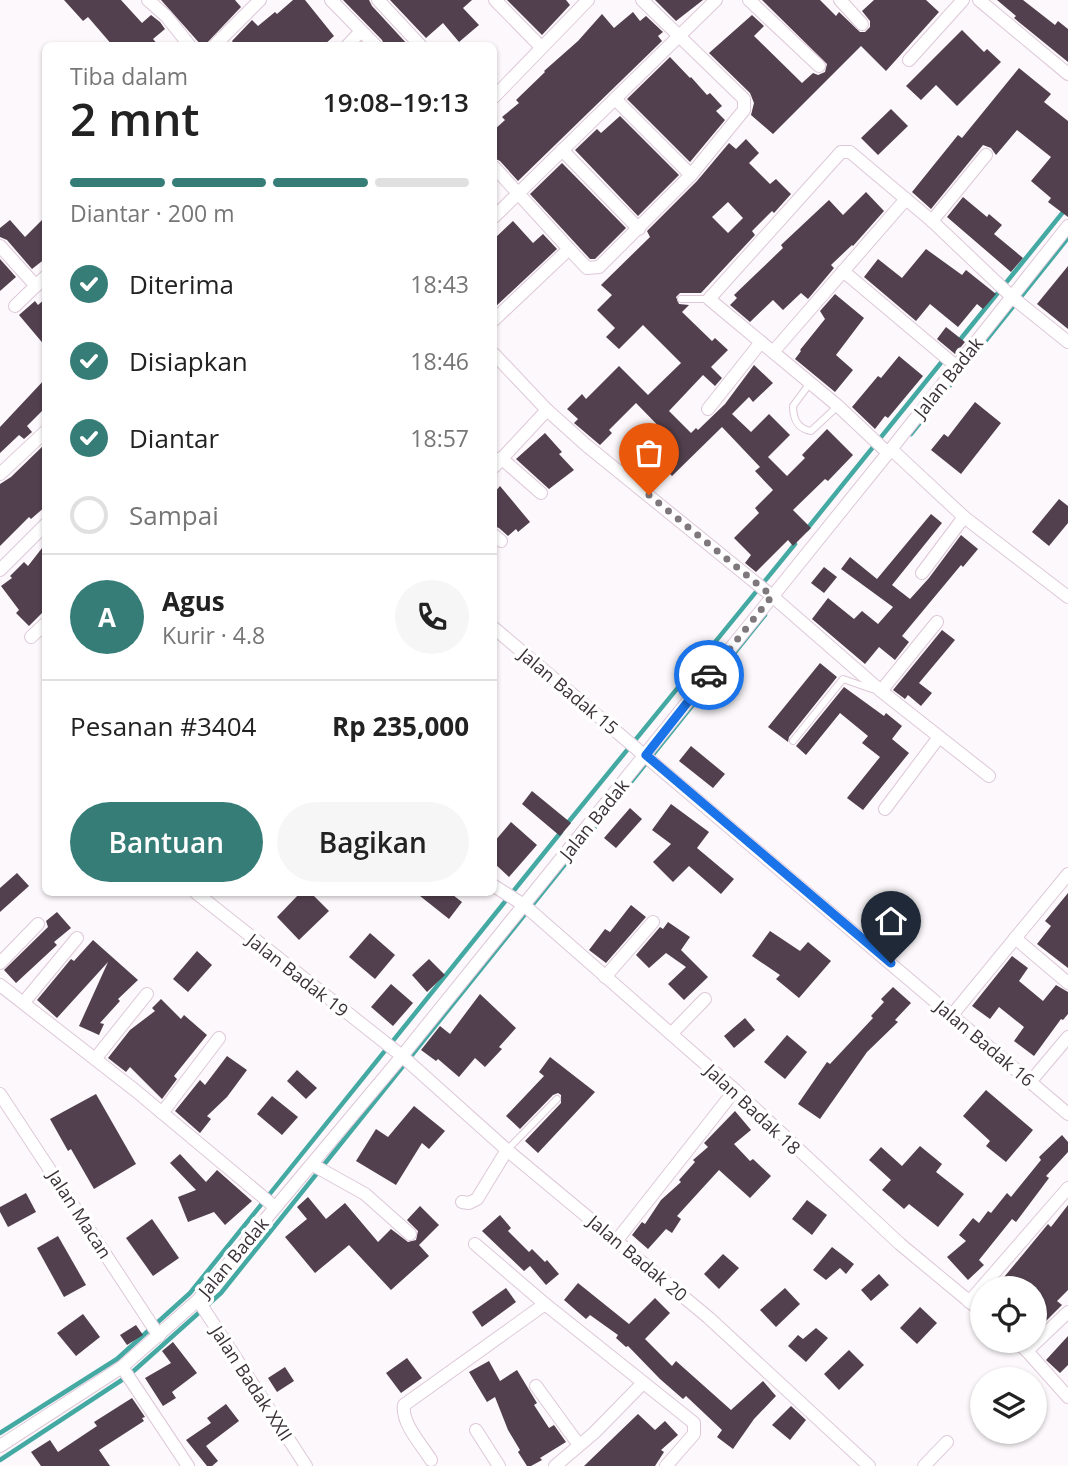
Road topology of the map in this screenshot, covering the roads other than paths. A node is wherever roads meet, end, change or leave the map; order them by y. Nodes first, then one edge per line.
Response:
1 (148, 0) edge
2 (331, 0) edge
3 (378, 0) edge
4 (495, 0) edge
5 (642, 0) edge
6 (716, 0) edge
7 (749, 0) edge
8 (840, 0) edge
9 (860, 0) edge
10 (979, 0) edge
11 (258, 1) edge
12 (961, 1) edge
13 (584, 2) edge
14 (850, 11) junction
15 (862, 24) dead end
16 (361, 31) junction
17 (680, 37) junction
18 (187, 42) edge
19 (218, 42) edge
20 (351, 42) edge
21 (372, 42) edge
22 (417, 42) edge
23 (541, 47) junction
24 (909, 60) dead end
25 (819, 66) dead end
26 (1068, 74) edge
27 (497, 94) edge
28 (615, 99) junction
29 (562, 150) junction
30 (986, 155) dead end
31 (497, 170) edge
32 (691, 175) junction
33 (518, 193) junction
34 (906, 199) junction
35 (497, 214) edge
36 (932, 220) junction
37 (1068, 226) edge
38 (639, 229) junction
39 (0, 246) edge
40 (569, 249) junction
41 (843, 271) junction
42 (41, 281) edge
43 (1012, 297) junction
44 (681, 299) dead end
45 (709, 299) junction
46 (15, 306) dead end
47 (497, 317) edge
48 (761, 342) junction
49 (1068, 342) edge
50 (773, 352) junction
51 (497, 357) edge
52 (956, 366) junction
53 (810, 383) junction
54 (838, 407) junction
55 (708, 409) dead end
56 (547, 410) junction
57 (42, 435) edge
58 (890, 451) junction
59 (497, 462) edge
60 (0, 474) edge
61 (541, 493) dead end
62 (964, 517) junction
63 (42, 528) edge
64 (0, 570) edge
65 (922, 573) dead end
66 (772, 596) junction
67 (1068, 597) edge
68 (937, 622) dead end
69 (42, 626) edge
70 (497, 631) edge
71 (31, 637) dead end
72 (881, 691) junction
73 (939, 737) junction
74 (793, 741) dead end
75 (646, 755) junction
76 (989, 776) dead end
77 (885, 809) dead end
78 (1068, 874) edge
79 (497, 888) edge
80 (200, 896) edge
81 (524, 905) junction
82 (653, 922) dead end
83 (38, 924) dead end
84 (77, 937) dead end
85 (1015, 939) junction
86 (0, 962) edge
87 (605, 977) junction
88 (1068, 983) edge
89 (0, 985) edge
90 (147, 994) dead end
91 (705, 999) dead end
92 (24, 1002) junction
93 (952, 1015) junction
94 (671, 1034) junction
95 (1068, 1037) edge
96 (219, 1038) dead end
97 (402, 1056) junction
98 (95, 1059) junction
99 (1031, 1081) junction
100 (735, 1090) junction
101 (0, 1094) edge
102 (556, 1099) dead end
103 (162, 1113) junction
104 (1068, 1114) edge
105 (507, 1150) junction
106 (313, 1165) junction
107 (1068, 1188) edge
108 (462, 1202) dead end
109 (275, 1207) junction
110 (410, 1234) dead end
111 (617, 1240) junction
112 (475, 1244) dead end
113 (198, 1300) junction
114 (969, 1301) joint
115 (545, 1304) junction
116 (1068, 1312) edge
117 (1047, 1332) edge
118 (159, 1336) junction
119 (1029, 1353) edge
120 (122, 1367) junction
121 (643, 1383) junction
122 (536, 1386) dead end
123 (1068, 1397) edge
124 (476, 1430) dead end
125 (947, 1442) dead end
126 (0, 1446) edge
127 (579, 1446) junction
128 (429, 1464) edge
129 (188, 1466) edge
130 (306, 1466) edge
131 (499, 1466) edge
132 (555, 1466) edge
133 (666, 1466) edge
134 (869, 1466) edge
135 (924, 1466) edge

1 - 18 street
2 - 16 street
3 - 22 street
4 - 23 street
5 - 17 street
6 - 17 street
7 - 25 street
8 - 14 street
9 - 14 street
10 - 26 street
11 - 19 street
12 - 24 street
13 - 23 street
14 - 15 street
16 - 20 street
16 - 21 street
17 - 28 street
17 - 32 street
23 - 27 street
28 - 29 street
28 - 32 street
29 - 33 street
29 - 38 street
30 - 36 street
31 - 33 street
32 - 38 street
33 - 35 street
33 - 40 street
34 - 36 street
34 - 41 street
34 - 45 street
36 - 43 street
37 - 43 street, Jalan Badak
38 - 40 street
39 - 42 street
40 - 47 street
41 - 50 street
41 - 52 street
42 - 46 street
43 - 49 street
43 - 52 street, Jalan Badak
44 - 45 lane
45 - 48 street
48 - 50 street
48 - 55 street
50 - 53 street
51 - 56 street
52 - 58 street, Jalan Badak
53 - 54 street
53 - 54 lane
54 - 58 street
56 - 59 street
56 - 66 street
57 - 60 street
58 - 62 street
58 - 66 street, Jalan Badak
59 - 61 street
62 - 65 street
62 - 67 street
63 - 64 street
66 - 72 street
66 - 75 street, Jalan Badak
68 - 72 street
69 - 71 street
70 - 75 street, Jalan Badak 15
72 - 73 street
72 - 74 lane
73 - 76 street
73 - 77 street
75 - 81 street, Jalan Badak
75 - 93 street, Jalan Badak 16
78 - 85 street
79 - 81 street, Jalan Badak 18
80 - 97 street, Jalan Badak 19
81 - 87 street, Jalan Badak 18
81 - 97 street, Jalan Badak
82 - 87 street
83 - 86 street
84 - 92 street
85 - 88 street
85 - 93 street
87 - 94 street, Jalan Badak 18
89 - 92 street
90 - 98 street
91 - 94 street
92 - 98 street
93 - 99 street, Jalan Badak 16
94 - 100 street, Jalan Badak 18
95 - 99 street
96 - 103 street
97 - 105 street, Jalan Badak 20
97 - 106 street, Jalan Badak
98 - 103 street
99 - 104 street, Jalan Badak 16
100 - 111 street
100 - 114 street, Jalan Badak 18
101 - 118 street, Jalan Macan
102 - 105 lane
103 - 109 street
105 - 108 street
105 - 111 street, Jalan Badak 20
106 - 109 street, Jalan Badak
106 - 110 street
107 - 114 street
109 - 113 street, Jalan Badak
111 - 134 street, Jalan Badak 20
112 - 115 street
113 - 118 street, Jalan Badak
113 - 130 street, Jalan Badak XXII
115 - 121 street
115 - 128 street
116 - 117 street
118 - 120 street, Jalan Badak
119 - 123 street
120 - 126 street, Jalan Badak
120 - 129 street
121 - 127 street
121 - 133 street
122 - 127 street
124 - 131 street
125 - 135 street
127 - 132 street

